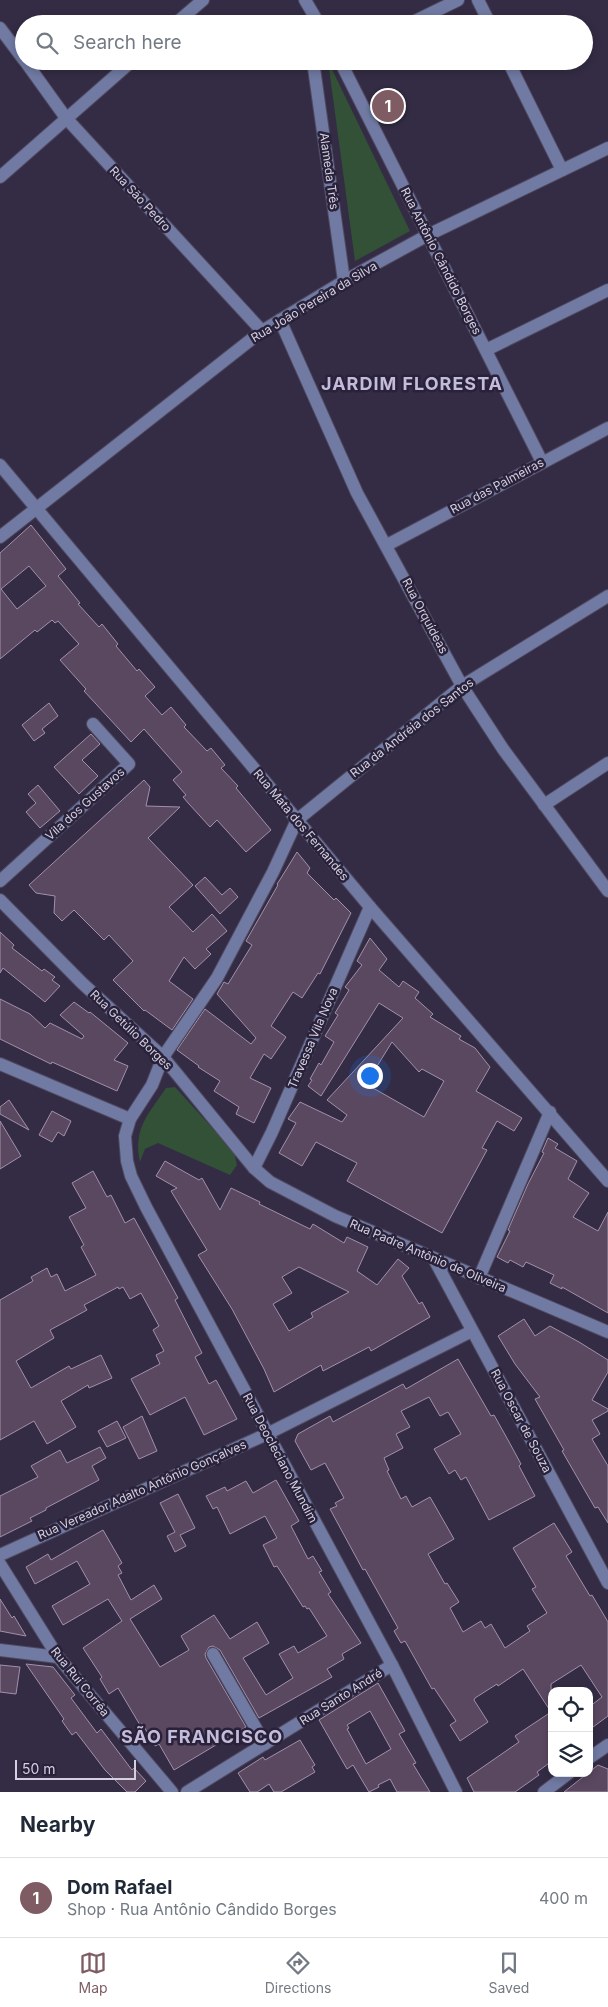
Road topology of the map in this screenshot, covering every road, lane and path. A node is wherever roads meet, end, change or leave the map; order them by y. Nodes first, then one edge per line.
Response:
1 (203, 0) edge
2 (305, 0) edge
3 (458, 0) edge
4 (478, 0) edge
5 (186, 15) edge
6 (307, 15) edge
7 (314, 15) edge
8 (427, 15) edge
9 (486, 15) edge
10 (0, 28) edge
11 (15, 49) edge
12 (31, 70) edge
13 (122, 70) edge
14 (315, 70) edge
15 (345, 70) edge
16 (512, 70) edge
17 (66, 118) junction
18 (608, 148) edge
19 (562, 170) junction
20 (0, 177) edge
21 (428, 235) junction
22 (344, 280) junction
23 (608, 290) edge
24 (280, 320) junction
25 (262, 331) junction
26 (486, 350) junction
27 (608, 428) edge
28 (542, 462) junction
29 (0, 465) edge
30 (35, 508) junction
31 (0, 536) edge
32 (387, 545) junction
33 (608, 596) edge
34 (462, 686) junction
35 (93, 724) dead end
36 (608, 763) edge
37 (544, 805) junction
38 (297, 820) junction
39 (0, 881) edge
40 (608, 891) edge
41 (0, 900) edge
42 (370, 907) junction
43 (162, 1057) junction
44 (0, 1064) edge
45 (550, 1112) junction
46 (130, 1119) junction
47 (254, 1168) junction
48 (608, 1181) edge
49 (434, 1259) junction
50 (479, 1278) junction
51 (472, 1331) junction
52 (608, 1332) edge
53 (267, 1434) junction
54 (0, 1555) edge
55 (0, 1564) edge
56 (608, 1584) edge
57 (0, 1650) edge
58 (213, 1654) dead end
59 (58, 1657) junction
60 (392, 1665) junction
61 (265, 1744) junction
62 (608, 1746) edge
63 (593, 1755) edge
64 (564, 1777) edge
65 (172, 1792) edge
66 (187, 1792) edge
67 (456, 1792) edge
68 (544, 1792) edge

1 - 5 street
2 - 6 street
2 - 7 street
3 - 8 street
4 - 9 street
10 - 11 street, Rua São Pedro
12 - 17 street, Rua São Pedro
13 - 17 street
14 - 22 street, Alameda Três
15 - 21 street, Rua Antônio Cândido Borges
16 - 19 street
17 - 20 street
17 - 25 street, Rua São Pedro
18 - 19 street, Rua João Pereira da Silva
19 - 21 street, Rua João Pereira da Silva
21 - 22 street, Rua João Pereira da Silva
21 - 26 street, Rua Antônio Cândido Borges
22 - 24 street, Rua João Pereira da Silva
23 - 26 street
24 - 25 street, Rua João Pereira da Silva
24 - 32 street, Rua Orquídeas
25 - 30 street, Rua João Pereira da Silva
26 - 28 street, Rua Antônio Cândido Borges
27 - 28 street, Rua das Palmeiras
28 - 32 street, Rua das Palmeiras
29 - 30 street, Rua Mata dos Fernandes
30 - 31 street, Rua João Pereira da Silva
30 - 38 street, Rua Mata dos Fernandes
32 - 34 street, Rua Orquídeas
33 - 34 street, Rua da Andréia dos Santos
34 - 37 street, Rua Orquídeas
34 - 38 street, Rua da Andréia dos Santos
35 - 39 street, Vila dos Gustavos
36 - 37 street
37 - 40 street, Rua Orquídeas
38 - 42 street, Rua Mata dos Fernandes
38 - 43 street
41 - 43 street, Rua Getúlio Borges
42 - 45 street, Rua Mata dos Fernandes
42 - 47 street, Travessa Vila Nova
43 - 46 street
43 - 47 street, Rua Getúlio Borges
44 - 46 street
45 - 48 street, Rua Mata dos Fernandes
45 - 50 street
46 - 53 street, Rua Deocleciano Mundim
47 - 49 street, Rua Padre Antônio de Oliveira
49 - 50 street, Rua Padre Antônio de Oliveira
49 - 51 street, Rua Oscar de Souza
50 - 52 street, Rua Padre Antônio de Oliveira
51 - 53 street, Rua Vereador Adalto Antônio Gonçalves
51 - 56 street, Rua Oscar de Souza
53 - 54 street, Rua Vereador Adalto Antônio Gonçalves
53 - 60 street, Rua Deocleciano Mundim
55 - 59 street, Rua Rui Corrêa
57 - 59 street
58 - 61 street
59 - 65 street, Rua Rui Corrêa
60 - 61 street, Rua Santo André
60 - 67 street, Rua Deocleciano Mundim
61 - 66 street, Rua Santo André
62 - 63 street
64 - 68 street

